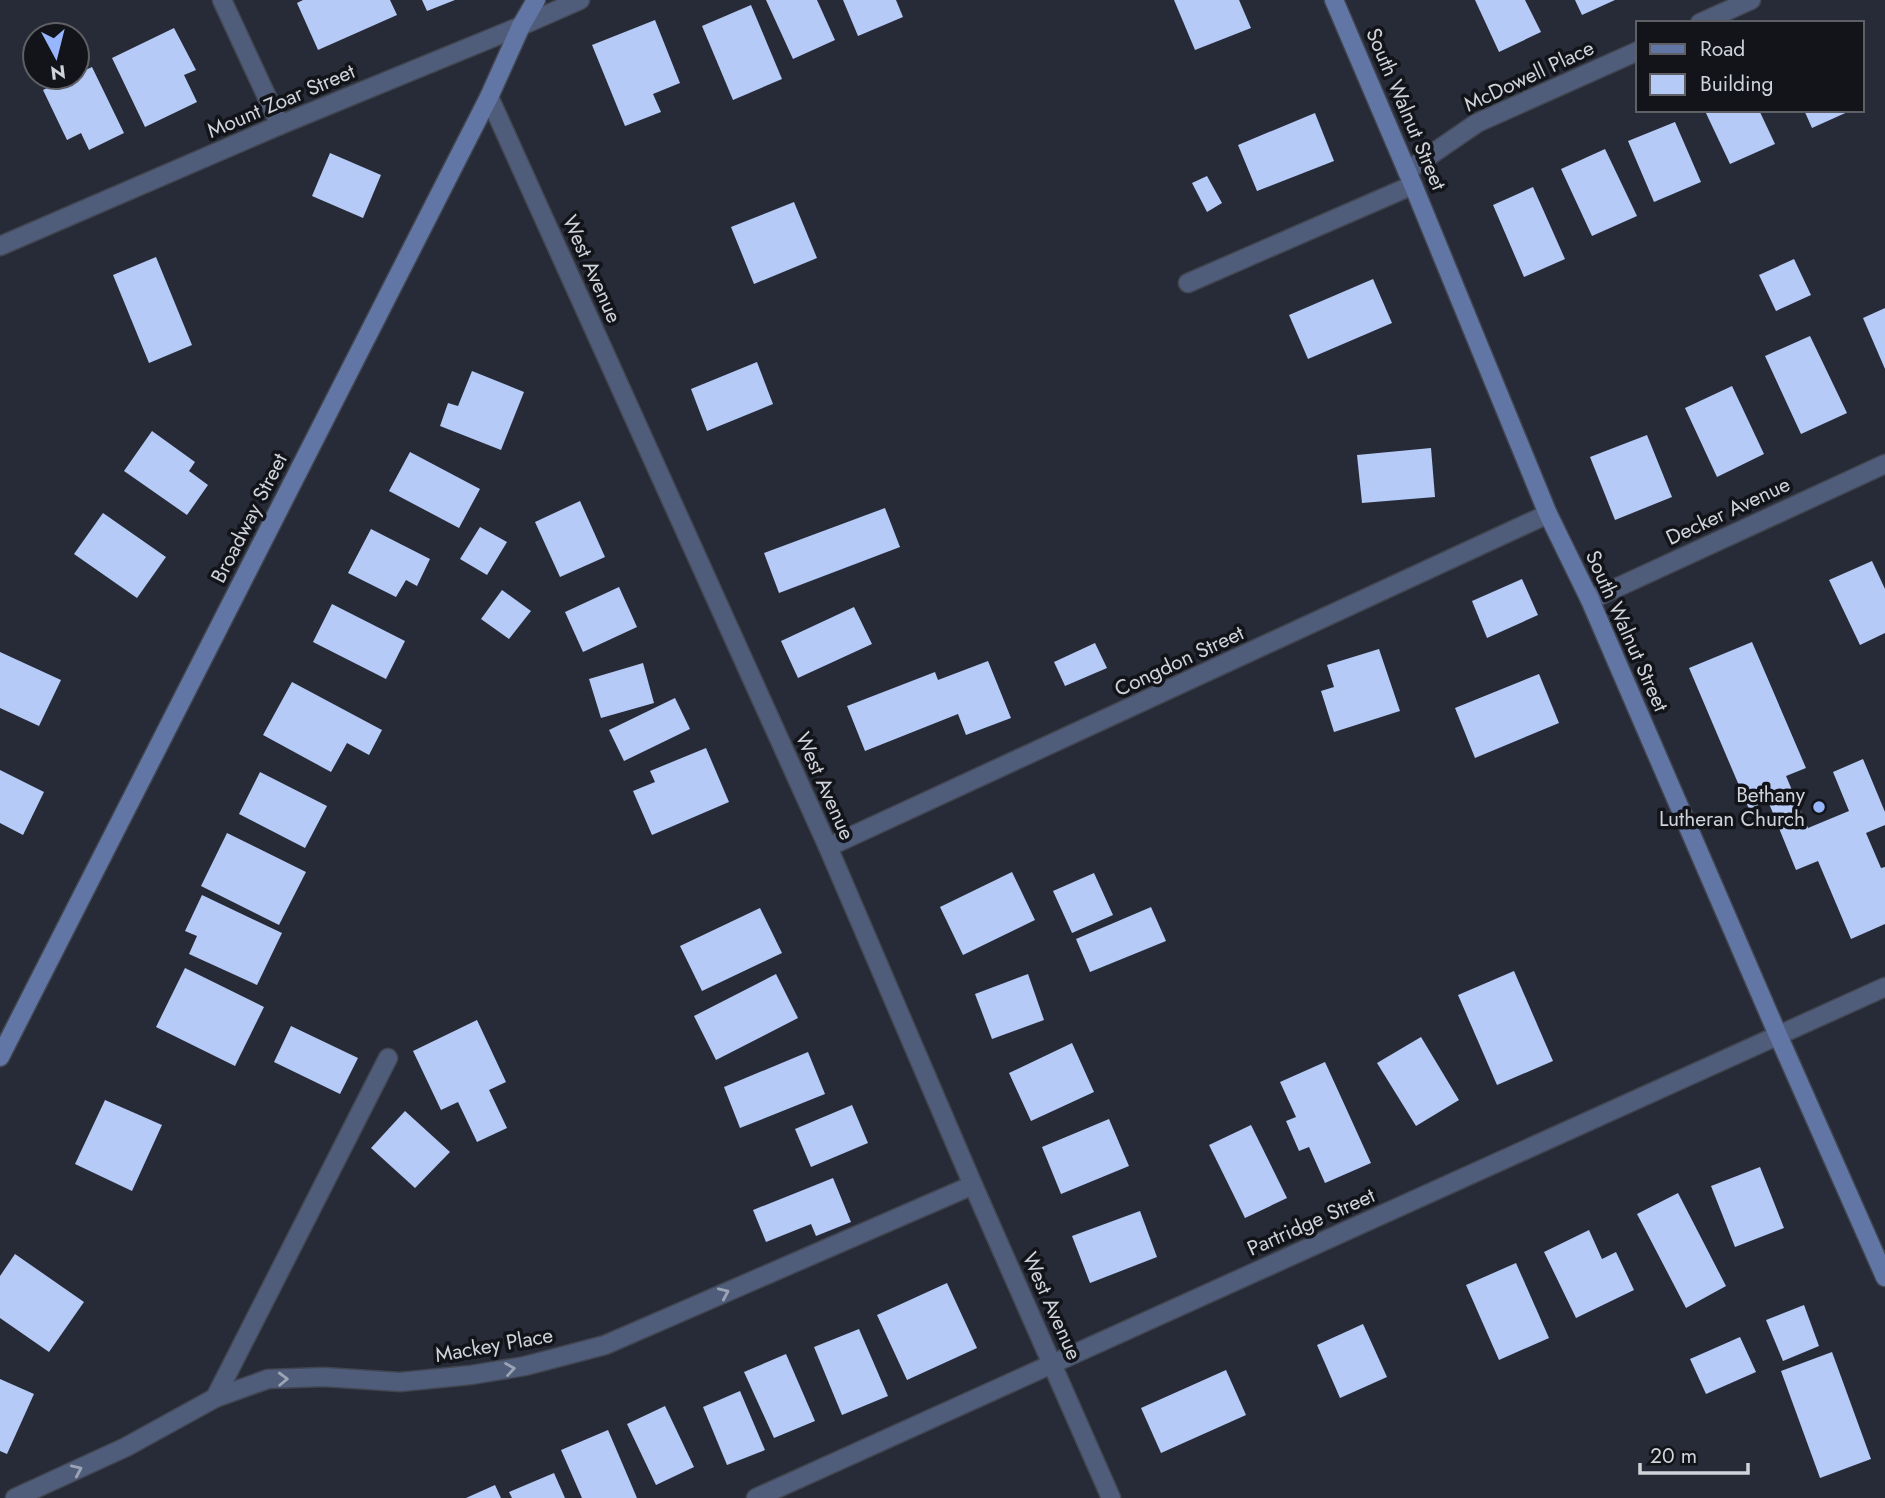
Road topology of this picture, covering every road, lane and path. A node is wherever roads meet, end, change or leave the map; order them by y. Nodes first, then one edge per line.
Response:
1 (222, 0) edge
2 (537, 0) edge
3 (580, 0) edge
4 (1334, 0) edge
5 (1751, 0) edge
6 (1704, 21) edge
7 (522, 26) junction
8 (1636, 52) edge
9 (489, 97) junction
10 (279, 125) junction
11 (1410, 178) junction
12 (0, 246) edge
13 (1188, 283) dead end
14 (1885, 464) edge
15 (1548, 514) junction
16 (1590, 600) junction
17 (828, 847) junction
18 (1885, 987) edge
19 (1778, 1035) junction
20 (0, 1057) edge
21 (388, 1058) dead end
22 (973, 1185) junction
23 (1885, 1277) edge
24 (1053, 1364) junction
25 (215, 1398) junction
26 (15, 1498) edge
27 (756, 1498) edge
28 (1111, 1498) edge

1 - 10 street
2 - 7 street, Broadway Street
3 - 7 street, Mount Zoar Street
4 - 11 street, South Walnut Street
5 - 6 street
7 - 9 street, Broadway Street
7 - 10 street, Mount Zoar Street
8 - 11 street, McDowell Place
9 - 17 street, West Avenue
9 - 20 street, Broadway Street
10 - 12 street, Mount Zoar Street
11 - 13 street, McDowell Place
11 - 15 street, South Walnut Street
14 - 16 street, Decker Avenue
15 - 16 street, South Walnut Street
15 - 17 street, Congdon Street
16 - 19 street, South Walnut Street
17 - 22 street, West Avenue
18 - 19 street, Partridge Street
19 - 23 street, South Walnut Street
19 - 24 street, Partridge Street
21 - 25 street
22 - 24 street, West Avenue
25 -> 22 street, Mackey Place
24 - 27 street, Partridge Street
24 - 28 street, West Avenue
26 -> 25 street, Mackey Place

